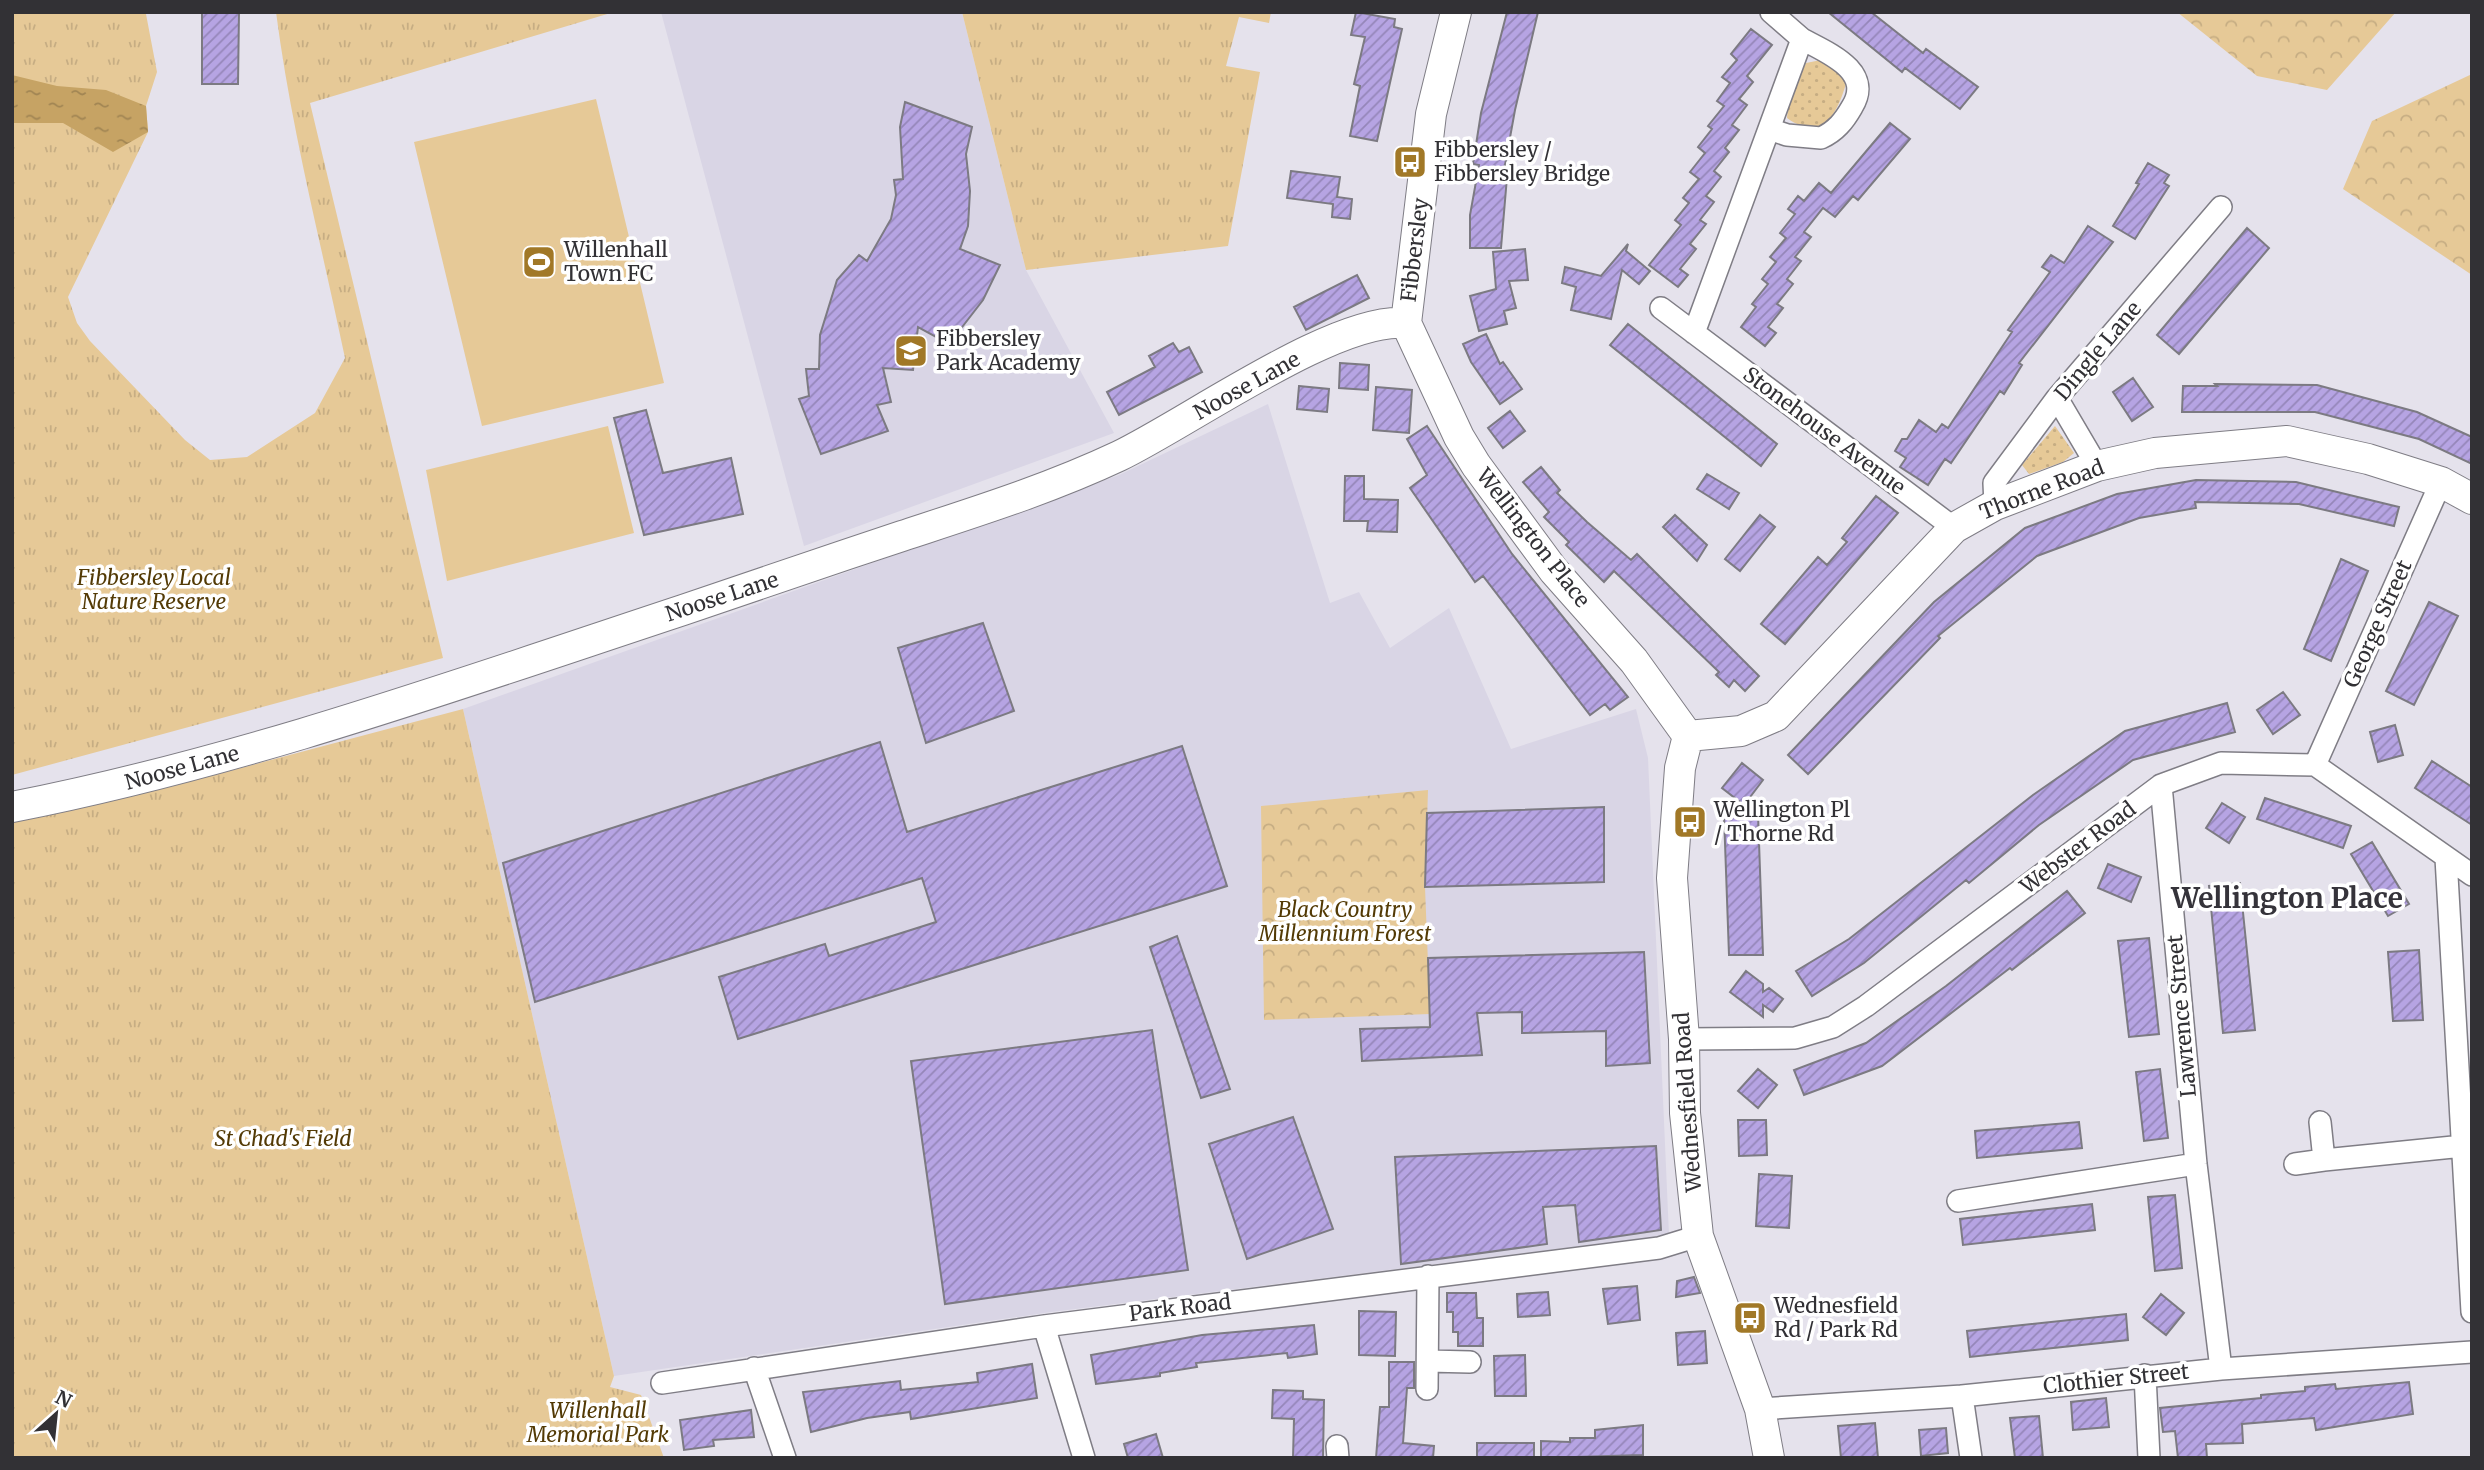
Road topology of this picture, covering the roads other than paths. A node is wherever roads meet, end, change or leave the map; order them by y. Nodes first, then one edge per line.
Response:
1 (1456, 12) edge
2 (1771, 12) edge
3 (1802, 39) junction
4 (1769, 129) junction
5 (2221, 207) dead end
6 (1661, 308) dead end
7 (1406, 323) junction
8 (1694, 333) junction
9 (2057, 398) junction
10 (2096, 466) junction
11 (2441, 482) junction
12 (2472, 499) edge
13 (1994, 505) junction
14 (1954, 528) junction
15 (1688, 736) junction
16 (2315, 765) junction
17 (2161, 785) junction
18 (12, 807) edge
19 (2446, 859) junction
20 (2472, 875) edge
21 (1684, 1039) junction
22 (2320, 1122) dead end
23 (2463, 1146) junction
24 (2323, 1160) junction
25 (2196, 1164) junction
26 (2295, 1164) dead end
27 (1958, 1201) dead end
28 (1698, 1236) junction
29 (1428, 1276) junction
30 (2472, 1312) edge
31 (1044, 1326) junction
32 (2472, 1352) edge
33 (1427, 1361) junction
34 (1470, 1362) dead end
35 (754, 1367) junction
36 (2221, 1369) junction
37 (2145, 1376) junction
38 (662, 1383) dead end
39 (1427, 1389) dead end
40 (1962, 1396) junction
41 (1760, 1409) junction
42 (785, 1458) edge
43 (1084, 1458) edge
44 (1769, 1458) edge
45 (1971, 1458) edge
46 (2149, 1458) edge

1 - 7 street, Fibbersley
2 - 3 street
3 - 4 street
3 - 4 street
4 - 8 street
5 - 9 street, Dingle Lane
6 - 8 street, Stonehouse Avenue
7 - 15 street, Wellington Place
7 - 18 street, Noose Lane
8 - 14 street, Stonehouse Avenue
9 - 10 street
9 - 13 street, Dingle Lane
10 - 11 street, Thorne Road
10 - 13 street, Thorne Road
11 - 12 street, Thorne Road
11 - 16 street, George Street
13 - 14 street, Thorne Road
14 - 15 street, Thorne Road
15 - 21 street, Wednesfield Road
16 - 17 street, Webster Road
16 - 19 street
17 - 21 street, Webster Road
17 - 25 street, Lawrence Street
19 - 20 street
19 - 23 street
21 - 28 street, Wednesfield Road
22 - 24 street
23 - 24 street
23 - 30 street
24 - 26 street
25 - 27 street
25 - 36 street, Lawrence Street
28 - 29 street, Park Road
28 - 41 street, Wednesfield Road
29 - 31 street, Park Road
29 - 33 street
31 - 35 street, Park Road
31 - 43 street
32 - 36 street, Clothier Street
33 - 34 street
33 - 39 street
35 - 38 street, Park Road
35 - 42 street
36 - 37 street, Clothier Street
37 - 40 street, Clothier Street
37 - 46 street
40 - 41 street, Clothier Street
40 - 45 street
41 - 44 street, Wednesfield Road

